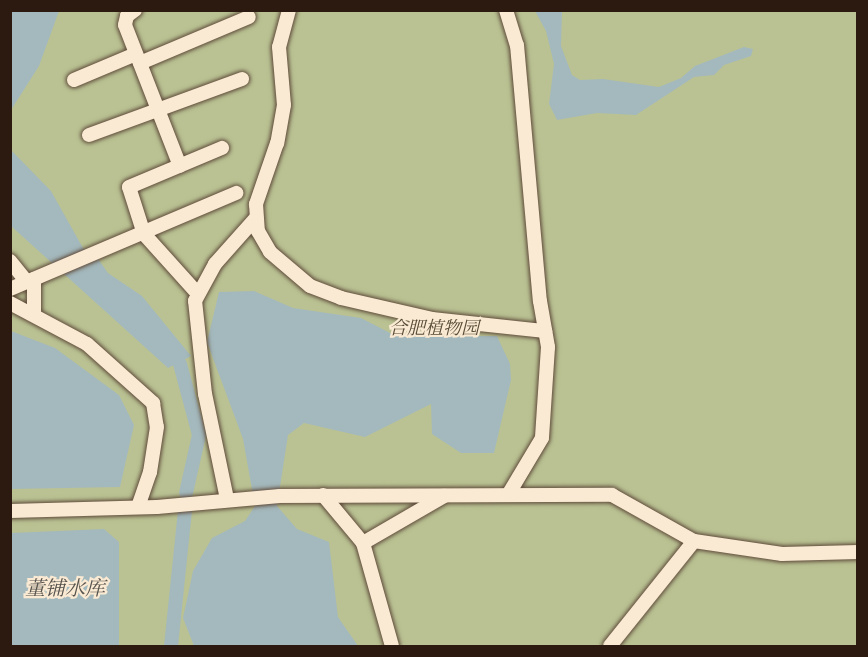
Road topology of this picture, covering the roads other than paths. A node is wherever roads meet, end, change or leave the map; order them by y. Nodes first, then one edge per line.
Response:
1 (135, 10) edge
2 (290, 10) edge
3 (506, 10) edge
4 (249, 17) dead end
5 (138, 59) junction
6 (242, 79) dead end
7 (74, 80) dead end
8 (157, 109) junction
9 (89, 135) dead end
10 (222, 148) dead end
11 (180, 166) junction
12 (236, 193) dead end
13 (256, 218) junction
14 (144, 234) junction
15 (10, 261) edge
16 (36, 279) junction
17 (10, 289) edge
18 (198, 294) junction
19 (10, 303) edge
20 (34, 313) junction
21 (544, 331) junction
22 (323, 495) junction
23 (445, 495) junction
24 (508, 495) junction
25 (226, 499) junction
26 (138, 507) junction
27 (10, 510) edge
28 (694, 541) junction
29 (363, 543) junction
30 (858, 552) edge
31 (392, 646) edge
32 (610, 646) edge

1 - 5 street
2 - 13 street
3 - 21 street
4 - 5 street
5 - 7 street
5 - 8 street
6 - 8 street
8 - 9 street
8 - 11 street
10 - 11 street
11 - 14 street
12 - 14 street
13 - 18 street
13 - 21 street
14 - 16 street
14 - 18 street
15 - 16 street
16 - 17 street
16 - 20 street
18 - 25 street
19 - 20 street
20 - 26 street
21 - 24 street
22 - 23 street
22 - 25 street
22 - 29 street
23 - 24 street
23 - 29 street
24 - 28 street
25 - 26 street
26 - 27 street
28 - 30 street
28 - 32 street
29 - 31 street

